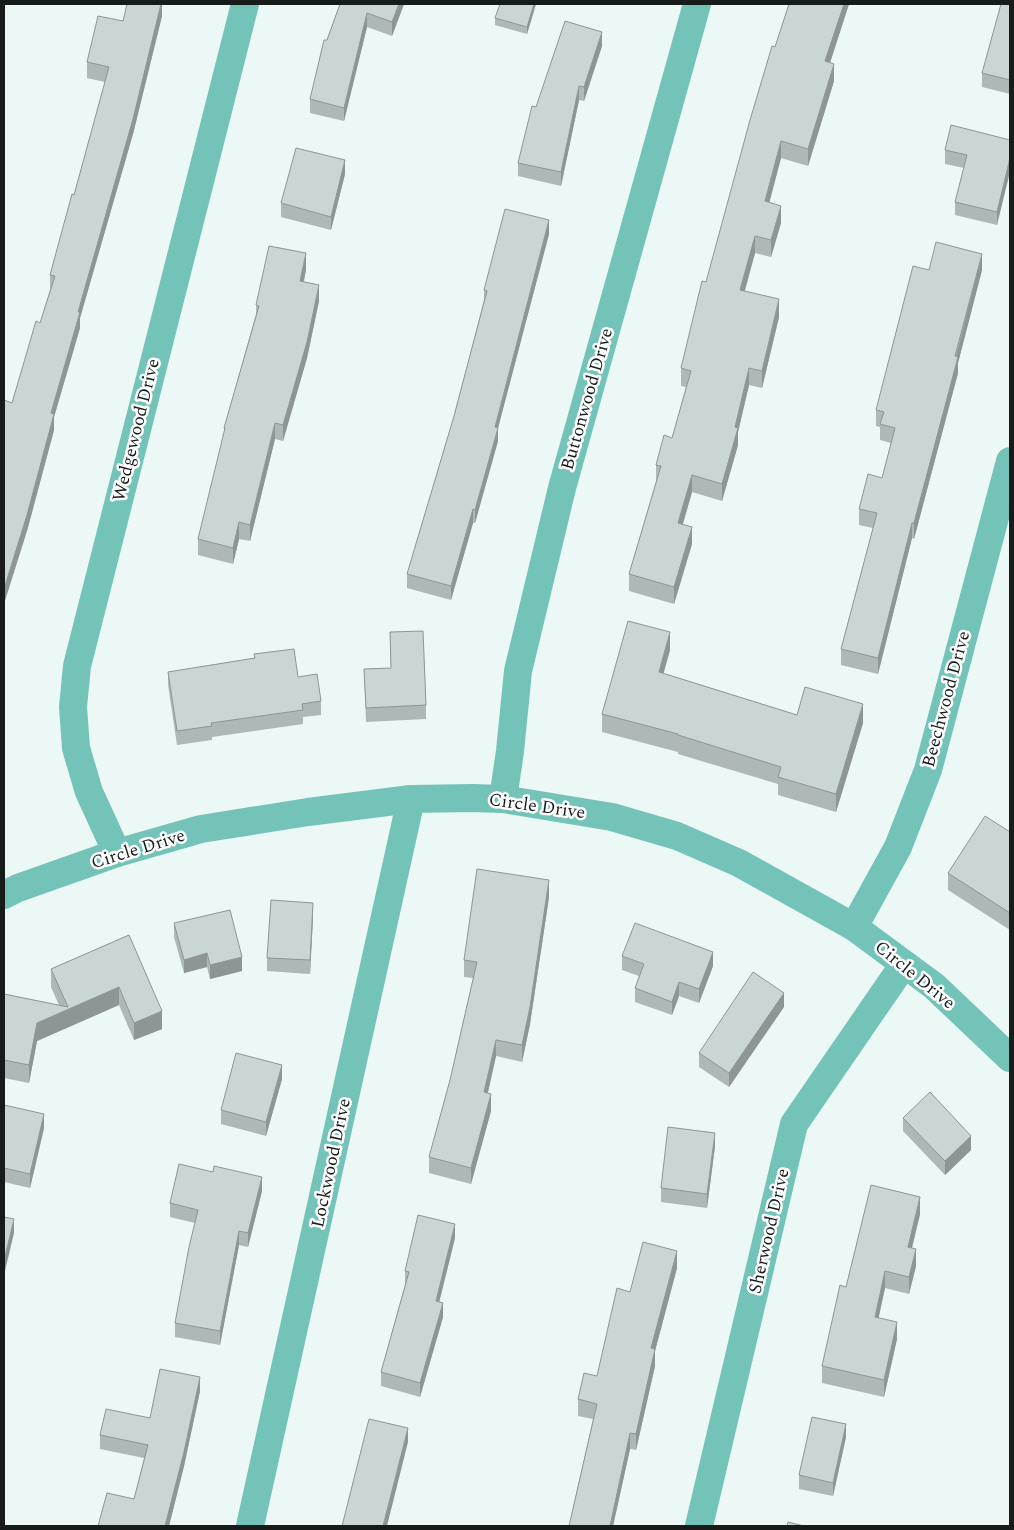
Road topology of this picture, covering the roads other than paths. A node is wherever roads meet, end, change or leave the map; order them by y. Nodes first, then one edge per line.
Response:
1 (244, 4) edge
2 (697, 4) edge
3 (1010, 461) edge
4 (503, 799) junction
5 (411, 800) junction
6 (117, 853) junction
7 (4, 895) edge
8 (854, 927) junction
9 (904, 964) junction
10 (1010, 1058) edge
11 (250, 1526) edge
12 (699, 1526) edge

1 - 6 street, Wedgewood Drive
2 - 4 street, Buttonwood Drive
3 - 8 street, Beechwood Drive
4 - 5 street, Circle Drive
4 - 8 street, Circle Drive
5 - 6 street, Circle Drive
5 - 11 street, Lockwood Drive
6 - 7 street, Circle Drive
8 - 9 street, Circle Drive
9 - 10 street, Circle Drive
9 - 12 street, Sherwood Drive

